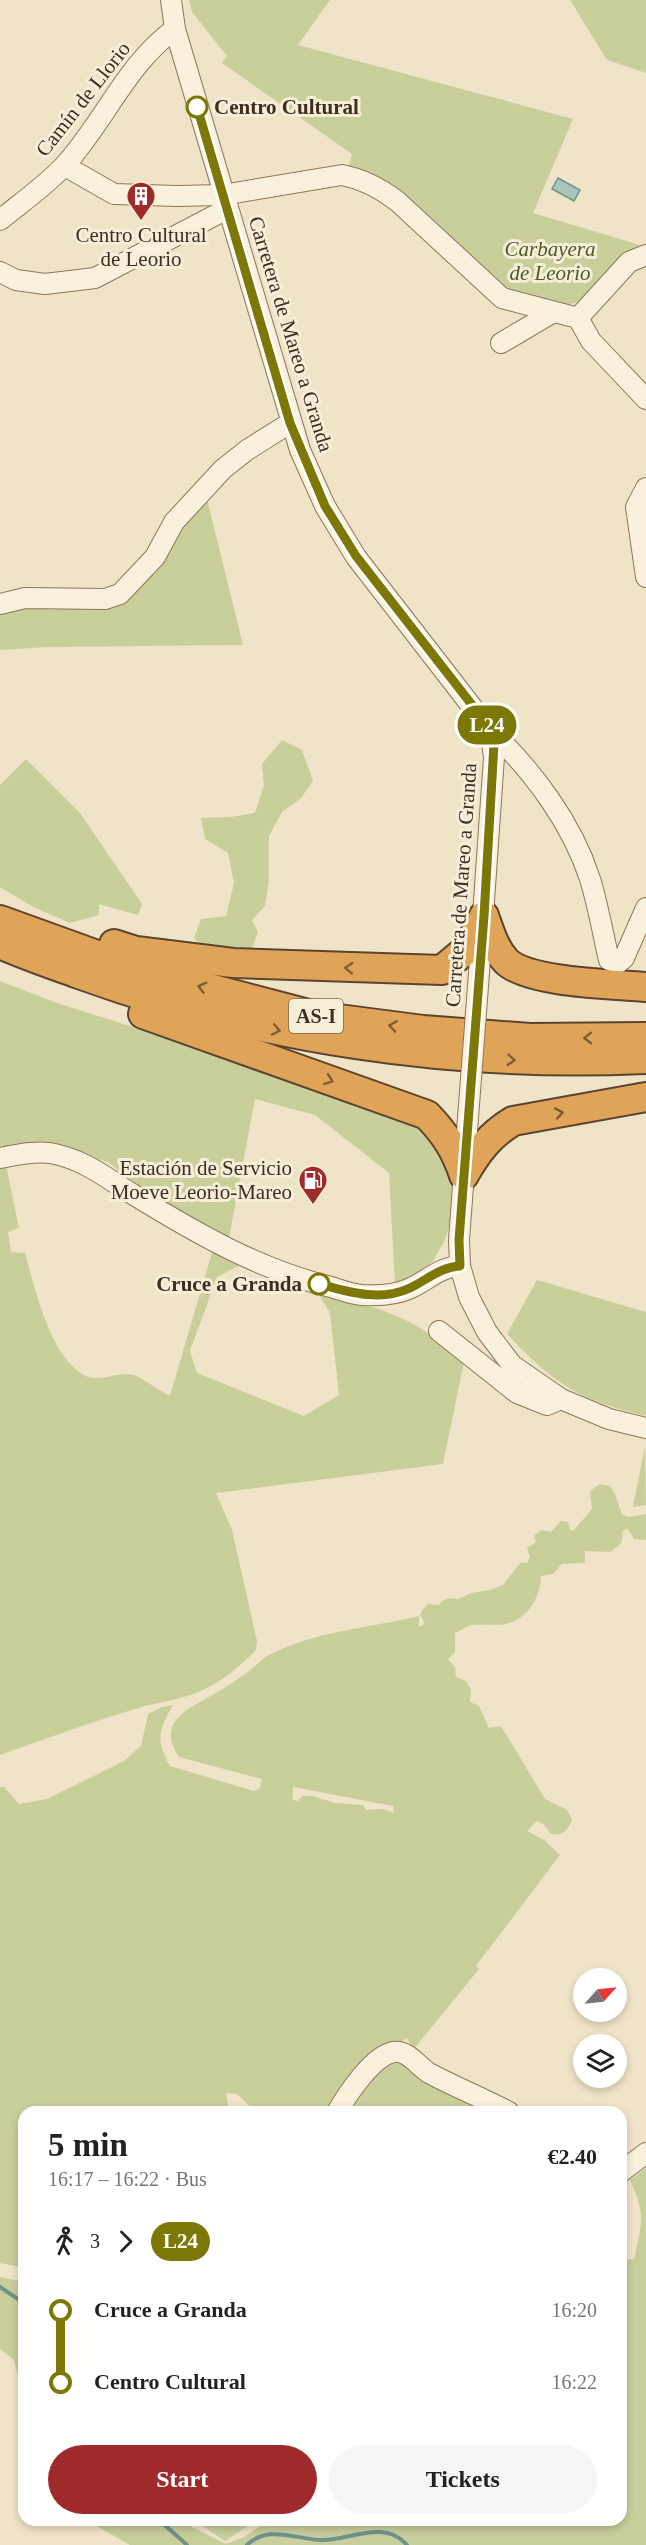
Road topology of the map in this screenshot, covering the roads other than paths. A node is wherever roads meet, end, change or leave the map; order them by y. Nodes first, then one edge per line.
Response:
1 (171, 0) edge
2 (175, 29) junction
3 (64, 166) junction
4 (225, 202) junction
5 (0, 220) edge
6 (646, 255) edge
7 (0, 272) edge
8 (502, 298) junction
9 (552, 313) junction
10 (578, 318) junction
11 (646, 399) edge
12 (290, 423) junction
13 (646, 488) edge
14 (646, 577) edge
15 (0, 604) edge
16 (495, 743) junction
17 (646, 908) edge
18 (0, 910) edge
19 (484, 916) junction
20 (0, 920) edge
21 (0, 944) edge
22 (0, 955) edge
23 (442, 970) junction
24 (479, 973) junction
25 (532, 976) junction
26 (646, 987) edge
27 (646, 1037) edge
28 (646, 1059) edge
29 (646, 1097) edge
30 (427, 1115) junction
31 (468, 1118) junction
32 (513, 1121) junction
33 (0, 1158) edge
34 (464, 1175) junction
35 (460, 1266) junction
36 (439, 1331) dead end
37 (561, 1399) junction
38 (646, 1428) edge
39 (341, 2106) edge
40 (497, 2106) edge
41 (646, 2153) edge
42 (627, 2167) edge

1 - 2 street, Carretera de Mareo a Granda
2 - 3 street, Camín de Llorio
2 - 4 street, Carretera de Mareo a Granda
3 - 4 street
3 - 5 street, Camín de Llorio
4 - 7 street
4 - 8 street
4 - 12 street, Carretera de Mareo a Granda
6 - 10 street
8 - 9 street
8 - 9 street
9 - 10 street
10 - 11 street
12 - 15 street
12 - 16 street, Carretera de Mareo a Granda
13 - 14 street
16 - 17 street
16 - 19 street, Carretera de Mareo a Granda
23 -> 18 highway
19 - 23 highway
19 - 24 street, Carretera de Mareo a Granda
19 - 25 highway
27 -> 20 highway, AS-I
21 -> 28 highway, AS-I
22 -> 30 highway
23 - 24 highway
24 - 25 highway
24 - 31 street, Carretera de Mareo a Granda, bridge
25 - 26 highway
32 -> 29 highway
30 - 31 highway
30 - 34 highway
31 - 32 highway
31 - 34 street, Carretera de Mareo a Granda
32 - 34 highway
33 - 35 street
34 - 35 street, Carretera de Mareo a Granda
35 - 37 street, Carretera de Mareo a Granda
36 - 37 street
37 - 38 street, Carretera de Mareo a Granda
39 - 40 street
41 - 42 street

